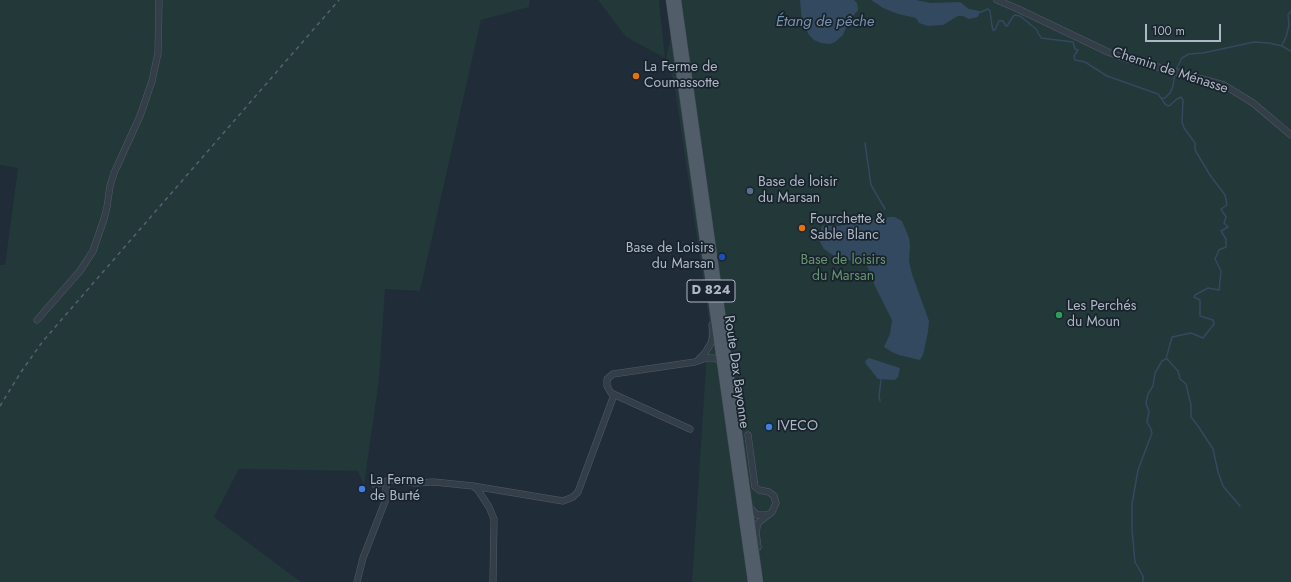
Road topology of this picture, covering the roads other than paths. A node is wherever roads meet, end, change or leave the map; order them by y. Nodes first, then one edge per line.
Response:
1 (159, 0) edge
2 (670, 0) edge
3 (677, 0) edge
4 (996, 0) edge
5 (1291, 135) edge
6 (708, 264) junction
7 (38, 320) dead end
8 (721, 361) junction
9 (688, 363) junction
10 (614, 395) junction
11 (690, 429) dead end
12 (748, 435) dead end
13 (388, 481) junction
14 (376, 485) dead end
15 (473, 486) junction
16 (748, 507) junction
17 (769, 515) junction
18 (357, 582) edge
19 (492, 582) edge
20 (752, 582) edge
21 (760, 582) edge

1 - 7 street
2 - 6 main road, Route Dax Bayonne / D 824
3 - 16 main road, D 824
4 - 5 street, Chemin de Ménasse
6 - 8 main road, Route Dax Bayonne / D 824
6 - 9 street
8 - 9 street
8 - 20 main road, Route Dax Bayonne / D 824
9 - 10 street
10 - 11 street
10 - 15 street
12 - 17 street
13 - 14 street
13 - 15 street
13 - 18 street
15 - 19 street
16 - 17 street
16 - 21 main road, D 824
17 - 21 street

